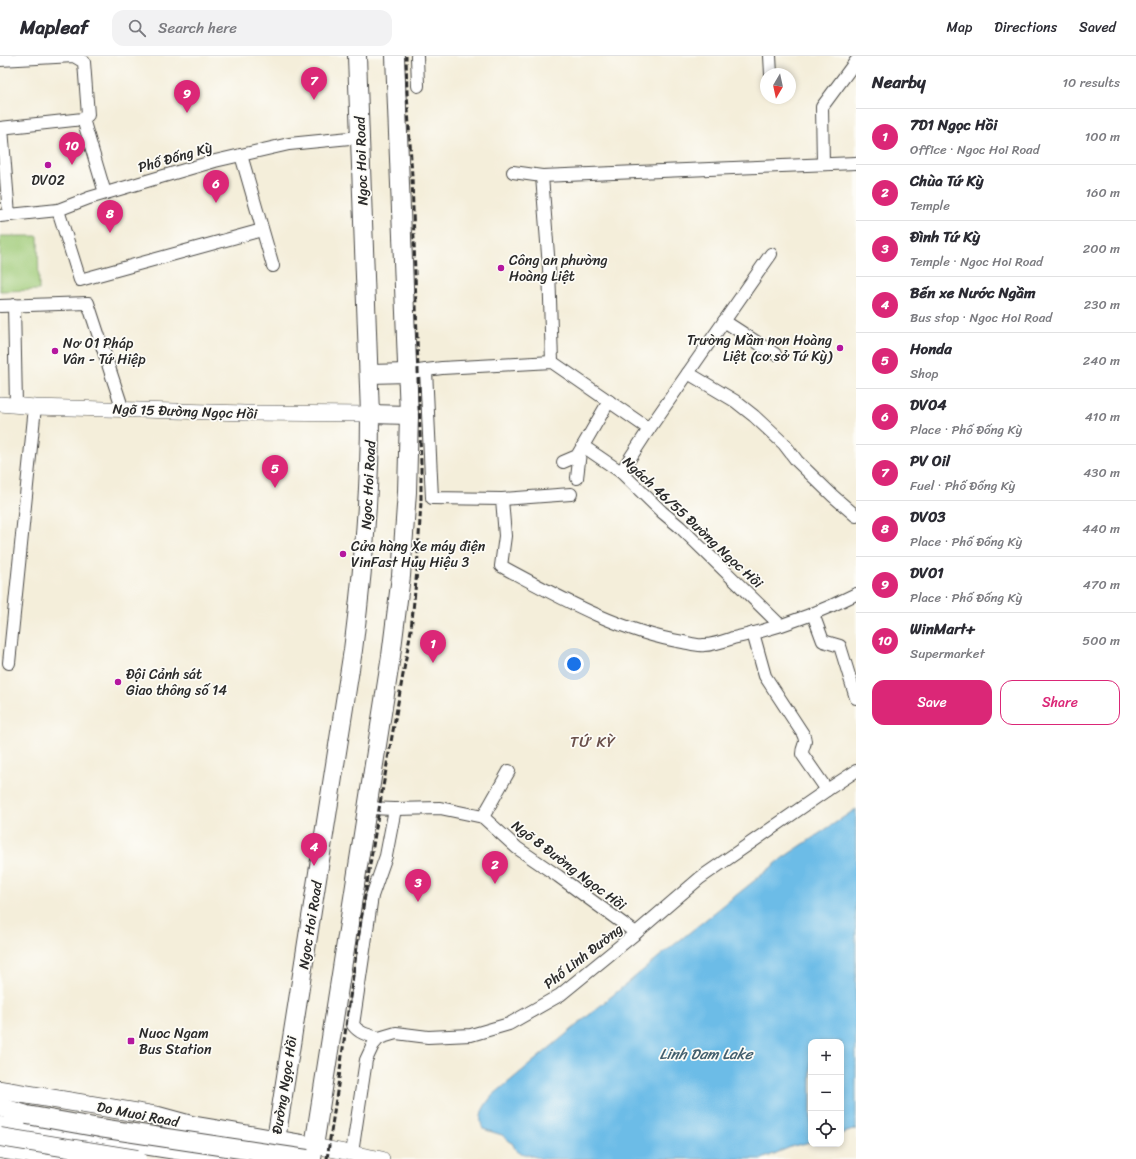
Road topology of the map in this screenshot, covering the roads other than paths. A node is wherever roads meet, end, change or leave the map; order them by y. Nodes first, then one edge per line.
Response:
1 (357, 56) edge
2 (396, 56) edge
3 (417, 56) edge
4 (770, 56) edge
5 (0, 60) edge
6 (856, 61) edge
7 (771, 68) edge
8 (418, 86) dead end
9 (83, 119) junction
10 (1, 128) edge
11 (360, 137) junction
12 (241, 155) junction
13 (856, 163) edge
14 (823, 164) junction
15 (513, 172) dead end
16 (542, 176) junction
17 (105, 193) junction
18 (58, 210) junction
19 (4, 216) edge
20 (262, 230) junction
21 (771, 254) dead end
22 (273, 266) dead end
23 (14, 305) junction
24 (0, 306) edge
25 (724, 321) junction
26 (775, 354) dead end
27 (552, 362) junction
28 (426, 370) junction
29 (688, 373) junction
30 (370, 374) junction
31 (408, 374) junction
32 (609, 401) junction
33 (0, 404) edge
34 (16, 405) junction
35 (35, 407) junction
36 (123, 410) junction
37 (370, 414) junction
38 (409, 414) junction
39 (647, 431) junction
40 (580, 451) junction
41 (563, 462) dead end
42 (621, 472) junction
43 (577, 478) dead end
44 (571, 494) dead end
45 (502, 499) junction
46 (856, 516) edge
47 (856, 594) edge
48 (813, 614) junction
49 (780, 625) junction
50 (753, 634) junction
51 (9, 663) dead end
52 (853, 674) edge
53 (856, 698) edge
54 (509, 771) dead end
55 (856, 771) edge
56 (827, 790) junction
57 (368, 808) junction
58 (395, 809) junction
59 (483, 817) junction
60 (636, 933) junction
61 (379, 1038) junction
62 (0, 1090) edge
63 (45, 1098) junction
64 (0, 1107) edge
65 (0, 1110) edge
66 (27, 1115) junction
67 (0, 1126) edge
68 (41, 1131) junction
69 (0, 1136) edge
70 (109, 1140) junction
71 (276, 1140) junction
72 (0, 1149) edge
73 (311, 1155) edge
74 (352, 1156) edge
75 (61, 1159) edge
76 (100, 1159) edge
77 (137, 1159) edge
78 (233, 1159) edge
79 (273, 1159) edge
80 (382, 1159) edge

1 - 11 highway, Ngoc Hoi Road
2 - 31 highway
3 - 8 street
4 - 7 street
5 - 9 street
6 - 14 street
9 - 10 street
9 - 17 street
10 - 19 street
11 - 12 street, Phố Đống Kỳ
11 - 30 highway, Ngoc Hoi Road
12 - 17 street, Phố Đống Kỳ
12 - 20 street
13 - 14 street
14 - 16 street
15 - 16 street
16 - 27 street
17 - 18 street, Phố Đống Kỳ
18 - 19 street, Phố Đống Kỳ
18 - 20 street
20 - 22 street
21 - 25 street
23 - 24 street
23 - 34 street
23 - 36 street
25 - 26 street
25 - 29 street
27 - 28 street
27 - 32 street
28 - 31 street
28 - 45 street
29 - 39 street
29 - 46 street
30 - 31 highway
30 - 37 highway, Ngoc Hoi Road
31 - 38 highway
32 - 39 street
32 - 40 street
33 - 34 main road, Ngõ 15 Đường Ngọc Hồi
34 - 35 main road, Ngõ 15 Đường Ngọc Hồi
35 - 36 main road, Ngõ 15 Đường Ngọc Hồi
35 - 51 street
36 - 37 main road, Ngõ 15 Đường Ngọc Hồi
37 - 38 highway
37 - 71 highway, Đường Ngọc Hồi
38 - 57 highway
39 - 42 street
40 - 41 street
40 - 42 street, Ngách 46/55 Đường Ngọc Hồi
40 - 43 street
42 - 49 street, Ngách 46/55 Đường Ngọc Hồi
44 - 45 street
45 - 50 street
47 - 48 street
48 - 49 street
48 - 52 street
49 - 50 street
50 - 56 street
52 - 53 street
54 - 59 street
55 - 56 street, Phố Linh Đường
56 - 60 street, Phố Linh Đường
57 - 58 street
57 - 73 highway
58 - 59 street
58 - 61 street
59 - 60 street, Ngõ 8 Đường Ngọc Hồi
60 - 61 street, Phố Linh Đường
61 - 74 street
62 - 63 highway, Do Muoi Road
63 - 68 highway
63 - 71 highway, Do Muoi Road
64 - 66 highway
65 - 66 highway
66 - 73 highway, bridge
67 - 68 highway
68 - 70 highway
69 - 77 highway, bridge
70 - 76 highway
70 - 78 highway
71 - 73 highway, Do Muoi Road
71 - 79 highway
72 - 75 highway
73 - 74 main road
74 - 80 main road

